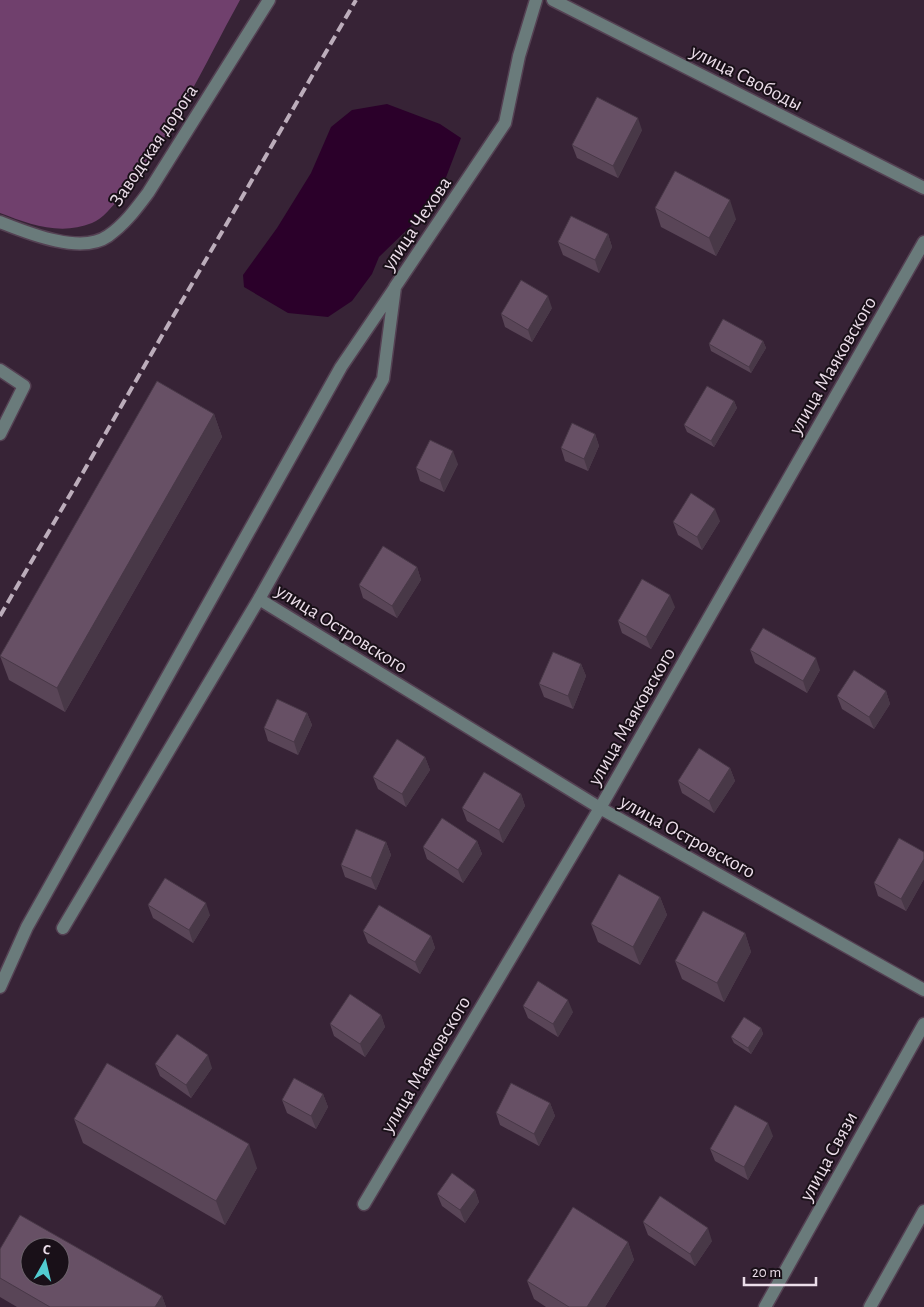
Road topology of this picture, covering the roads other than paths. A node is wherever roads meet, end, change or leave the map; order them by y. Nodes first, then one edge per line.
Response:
1 (269, 0) edge
2 (536, 0) edge
3 (553, 0) edge
4 (572, 5) edge
5 (924, 188) edge
6 (0, 222) edge
7 (924, 242) edge
8 (395, 287) junction
9 (0, 370) edge
10 (0, 434) edge
11 (258, 599) junction
12 (600, 808) junction
13 (64, 928) dead end
14 (0, 987) edge
15 (924, 990) edge
16 (924, 1024) edge
17 (364, 1204) dead end
18 (924, 1211) edge
19 (765, 1307) edge
20 (870, 1307) edge

1 - 6 street, Заводская дорога
2 - 8 street, улица Чехова
3 - 4 street, улица Свободы
4 - 5 street, улица Свободы
7 - 12 street, улица Маяковского
8 - 11 street, улица Чехова
8 - 14 street
9 - 10 street
11 - 12 street, улица Островского
11 - 13 street, улица Чехова
12 - 15 street, улица Островского
12 - 17 street, улица Маяковского
16 - 19 street, улица Связи
18 - 20 street

